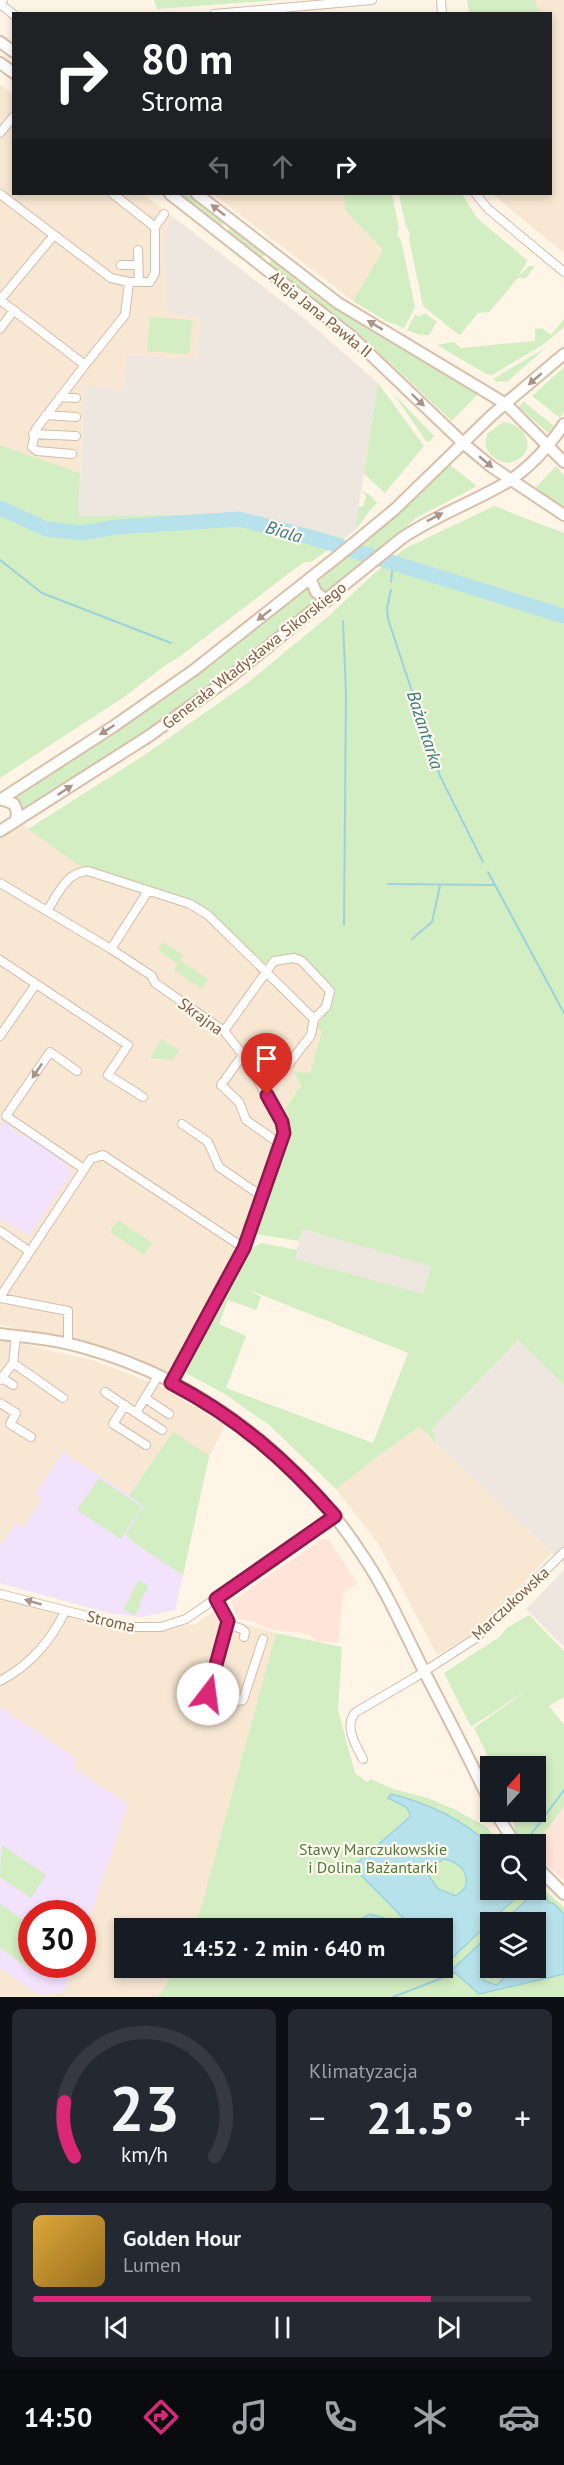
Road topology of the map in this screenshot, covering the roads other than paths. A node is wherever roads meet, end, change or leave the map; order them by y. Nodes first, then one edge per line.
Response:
1 (3, 0) edge
2 (372, 0) edge
3 (237, 12) edge
4 (12, 13) edge
5 (12, 118) edge
6 (0, 133) edge
7 (0, 194) edge
8 (114, 195) edge
9 (171, 195) edge
10 (198, 195) edge
11 (477, 195) edge
12 (164, 214) dead end
13 (155, 227) junction
14 (54, 235) junction
15 (138, 250) dead end
16 (121, 265) dead end
17 (138, 265) junction
18 (564, 272) edge
19 (129, 282) junction
20 (139, 282) junction
21 (0, 300) edge
22 (14, 310) junction
23 (0, 329) edge
24 (564, 354) edge
25 (85, 365) junction
26 (60, 397) junction
27 (76, 398) dead end
28 (506, 404) junction
29 (46, 415) junction
30 (76, 417) dead end
31 (564, 424) edge
32 (33, 434) junction
33 (76, 436) dead end
34 (464, 444) junction
35 (548, 444) junction
36 (72, 454) dead end
37 (564, 462) edge
38 (509, 480) junction
39 (564, 515) edge
40 (310, 578) junction
41 (327, 601) junction
42 (0, 799) edge
43 (16, 821) junction
44 (0, 831) edge
45 (0, 883) edge
46 (148, 891) junction
47 (47, 911) junction
48 (111, 949) junction
49 (0, 960) edge
50 (266, 970) junction
51 (36, 984) junction
52 (314, 1018) junction
53 (3, 1024) edge
54 (224, 1031) junction
55 (0, 1036) edge
56 (243, 1055) junction
57 (288, 1065) dead end
58 (77, 1071) dead end
59 (143, 1096) dead end
60 (182, 1124) dead end
61 (280, 1144) junction
62 (84, 1168) junction
63 (263, 1197) junction
64 (0, 1232) edge
65 (244, 1248) junction
66 (29, 1251) junction
67 (0, 1297) edge
68 (0, 1334) edge
69 (16, 1336) junction
70 (68, 1343) junction
71 (13, 1363) junction
72 (158, 1376) junction
73 (1, 1379) edge
74 (171, 1383) junction
75 (13, 1385) dead end
76 (105, 1392) dead end
77 (63, 1398) dead end
78 (145, 1398) junction
79 (0, 1403) edge
80 (125, 1405) junction
81 (136, 1413) junction
82 (169, 1414) dead end
83 (162, 1430) dead end
84 (31, 1437) dead end
85 (146, 1445) dead end
86 (335, 1516) junction
87 (564, 1552) edge
88 (0, 1594) edge
89 (216, 1599) junction
90 (65, 1611) junction
91 (227, 1624) junction
92 (244, 1637) dead end
93 (263, 1639) dead end
94 (424, 1671) junction
95 (0, 1681) edge
96 (208, 1694) junction
97 (203, 1715) dead end
98 (363, 1759) dead end
99 (480, 1783) edge
100 (546, 1876) edge
101 (564, 1894) edge

1 - 4 street
2 - 3 street
5 - 6 street
7 - 14 street
8 - 13 street
9 -> 34 main road, Aleja Jana Pawła II
28 -> 10 main road, Aleja Jana Pawła II
11 - 18 street
12 - 13 street
13 - 20 street
14 - 19 street
14 - 21 street
15 - 17 street
16 - 17 street
17 - 20 street
19 - 20 street
19 - 25 street
21 - 22 street
22 - 23 street
22 - 25 street
24 -> 28 main road, Generała Władysława Sikorskiego
25 - 26 street
26 - 27 street
26 - 29 street
28 - 34 main road, Generała Władysława Sikorskiego
28 - 35 main road, Aleja Jana Pawła II
29 - 30 street
29 - 32 street
31 - 35 main road, Generała Władysława Sikorskiego
32 - 33 street
32 - 36 street
34 -> 38 main road, Aleja Jana Pawła II
34 - 40 main road, Generała Władysława Sikorskiego
35 - 37 main road
35 - 38 main road, Generała Władysława Sikorskiego
38 - 39 main road
41 -> 38 main road, Generała Władysława Sikorskiego
40 - 41 main road
40 -> 42 main road, Generała Władysława Sikorskiego
43 -> 41 main road, Generała Władysława Sikorskiego
42 - 43 main road
43 - 44 main road, Generała Władysława Sikorskiego
45 - 47 street, Skrajna
46 - 47 street
46 - 48 street
46 - 50 street
47 - 48 street, Skrajna
48 - 54 street, Skrajna
49 - 51 street
50 - 52 street
50 - 52 street
50 - 54 street
51 - 53 street
51 - 59 street
52 - 57 street
53 - 55 street
54 - 56 street, Skrajna
56 - 61 street, Skrajna
56 - 61 street
58 -> 62 street
60 - 63 street
61 - 63 street, Skrajna
62 - 65 street
62 - 66 street
63 - 65 street, Skrajna
64 - 66 street
65 - 74 street, Skrajna
66 - 67 street
67 - 70 street
68 - 69 main road
69 - 70 main road
69 - 71 street
70 - 72 main road
71 - 73 street
71 - 77 street
72 - 74 main road
72 - 78 street
73 - 75 street
74 - 86 main road
76 - 80 street
78 - 81 street
78 - 82 street
79 - 84 street
80 - 81 street
80 - 85 street
81 - 83 street
86 - 89 street, Stroma
86 - 94 main road
87 - 94 street, Marczukowska
90 -> 88 street, Stroma
89 - 90 street, Stroma
89 - 91 street
90 - 95 street
91 - 92 street
91 - 96 street
93 - 96 street
94 - 98 street, Marczukowska
94 - 99 main road
96 - 97 street
100 - 101 main road

